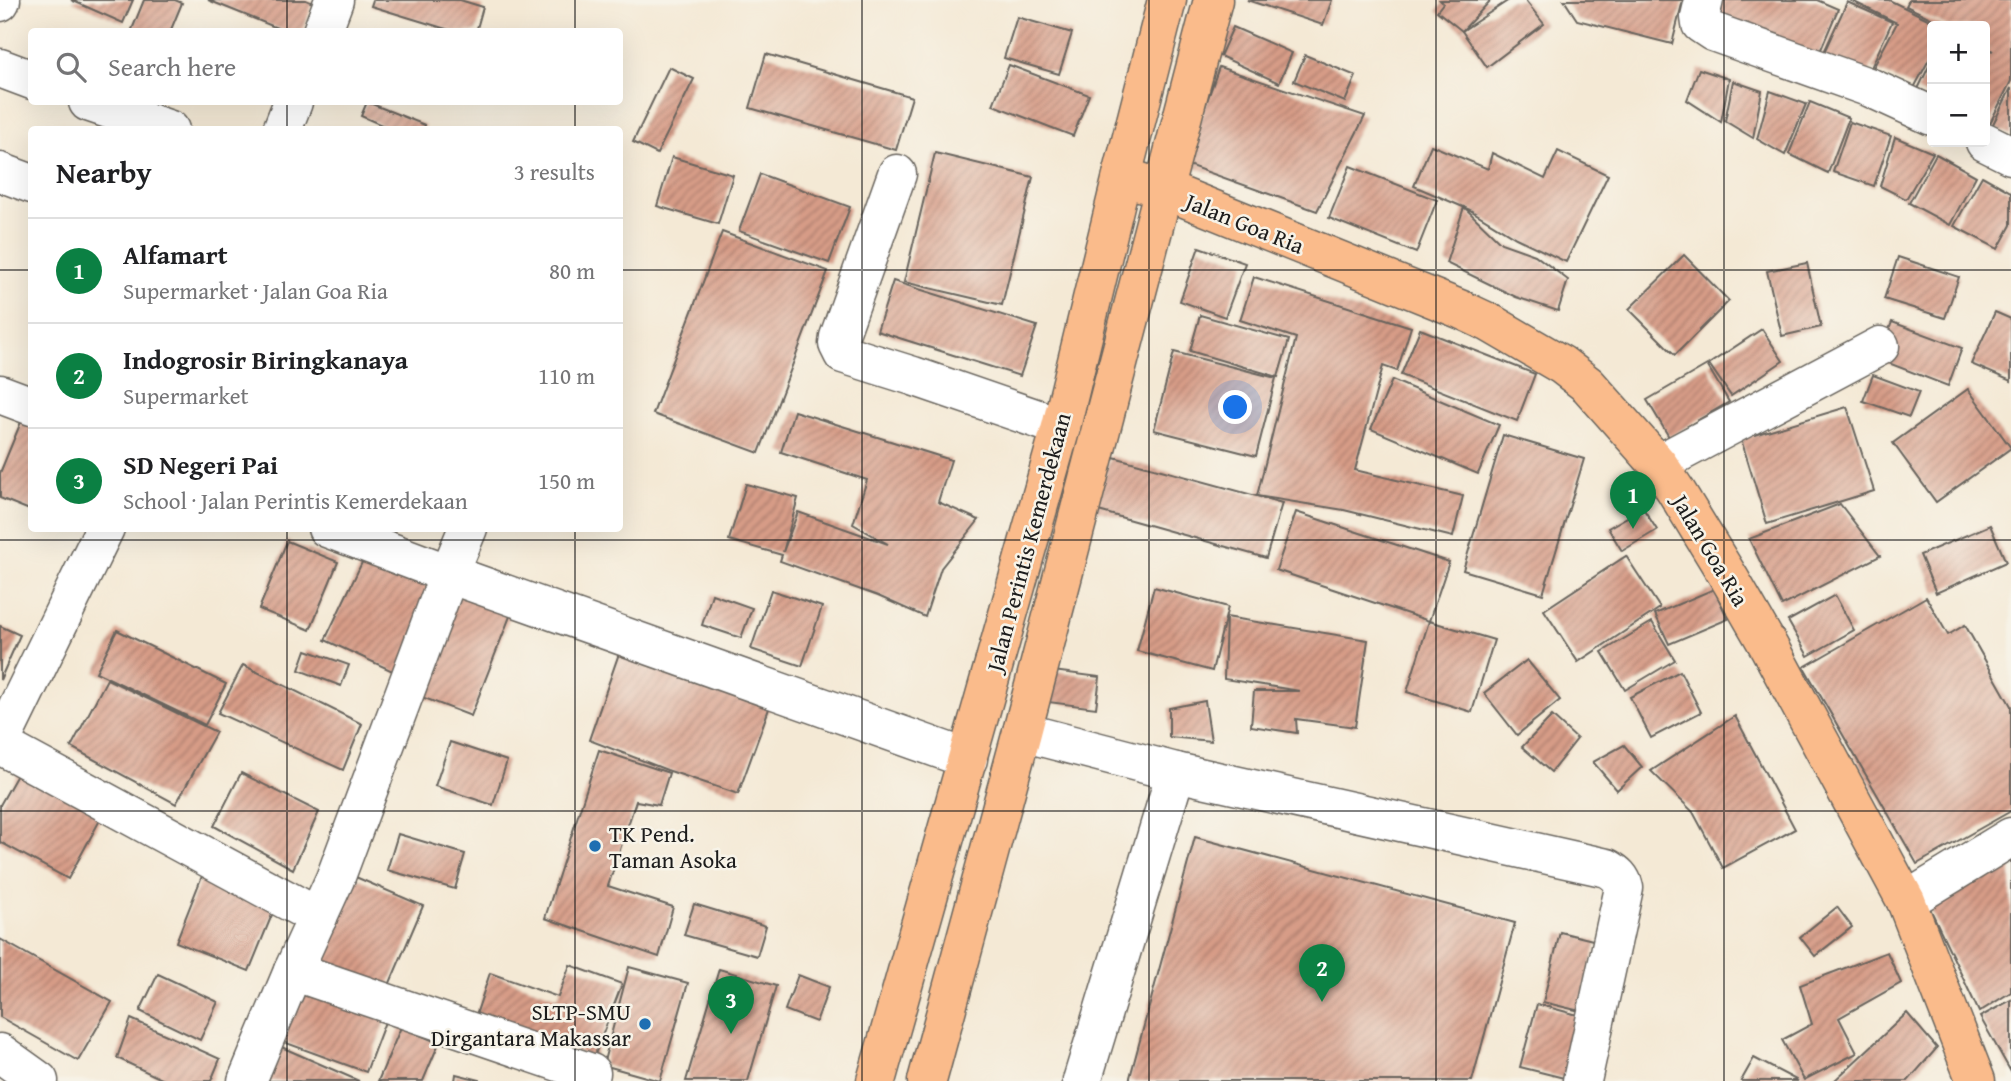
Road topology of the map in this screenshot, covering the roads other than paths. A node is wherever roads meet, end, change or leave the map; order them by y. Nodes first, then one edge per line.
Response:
1 (334, 0) edge
2 (1167, 0) edge
3 (1213, 0) edge
4 (1704, 0) edge
5 (324, 28) edge
6 (0, 68) edge
7 (28, 78) edge
8 (97, 105) edge
9 (292, 105) edge
10 (1927, 114) edge
11 (158, 126) edge
12 (284, 126) edge
13 (1990, 144) edge
14 (2011, 155) edge
15 (0, 172) edge
16 (897, 174) dead end
17 (1122, 176) junction
18 (28, 182) edge
19 (1165, 190) junction
20 (1880, 346) dead end
21 (0, 394) edge
22 (28, 404) edge
23 (1061, 427) junction
24 (1658, 464) junction
25 (103, 532) edge
26 (338, 532) edge
27 (466, 532) edge
28 (449, 574) junction
29 (1022, 732) junction
30 (0, 744) edge
31 (968, 759) junction
32 (1177, 772) junction
33 (2011, 836) edge
34 (1906, 901) junction
35 (318, 917) junction
36 (293, 971) junction
37 (0, 1053) edge
38 (591, 1073) dead end
39 (39, 1081) edge
40 (247, 1081) edge
41 (876, 1081) edge
42 (927, 1081) edge
43 (1082, 1081) edge
44 (1582, 1081) edge
45 (1976, 1081) edge

1 - 5 street
2 - 17 main road, Jalan Perintis Kemerdekaan
3 - 19 main road, Jalan Perintis Kemerdekaan
4 - 10 street
6 - 7 street
8 - 11 street
9 - 12 street
13 - 14 street
15 - 18 street
16 - 23 street
17 - 19 main road, Jalan Goa Ria
17 - 23 main road, Jalan Perintis Kemerdekaan
19 - 24 main road, Jalan Goa Ria
19 - 29 main road, Jalan Perintis Kemerdekaan
20 - 24 street
21 - 22 street
23 - 31 main road, Jalan Perintis Kemerdekaan
24 - 34 main road, Jalan Goa Ria
25 - 30 street
26 - 28 street
27 - 28 street
28 - 31 street
28 - 35 street
29 - 32 street
29 - 42 main road, Jalan Perintis Kemerdekaan
30 - 35 street
31 - 41 main road, Jalan Perintis Kemerdekaan
32 - 43 street
32 - 44 street
33 - 34 street
34 - 45 main road, Jalan Goa Ria
35 - 36 street
36 - 38 street
36 - 40 street
37 - 39 street

